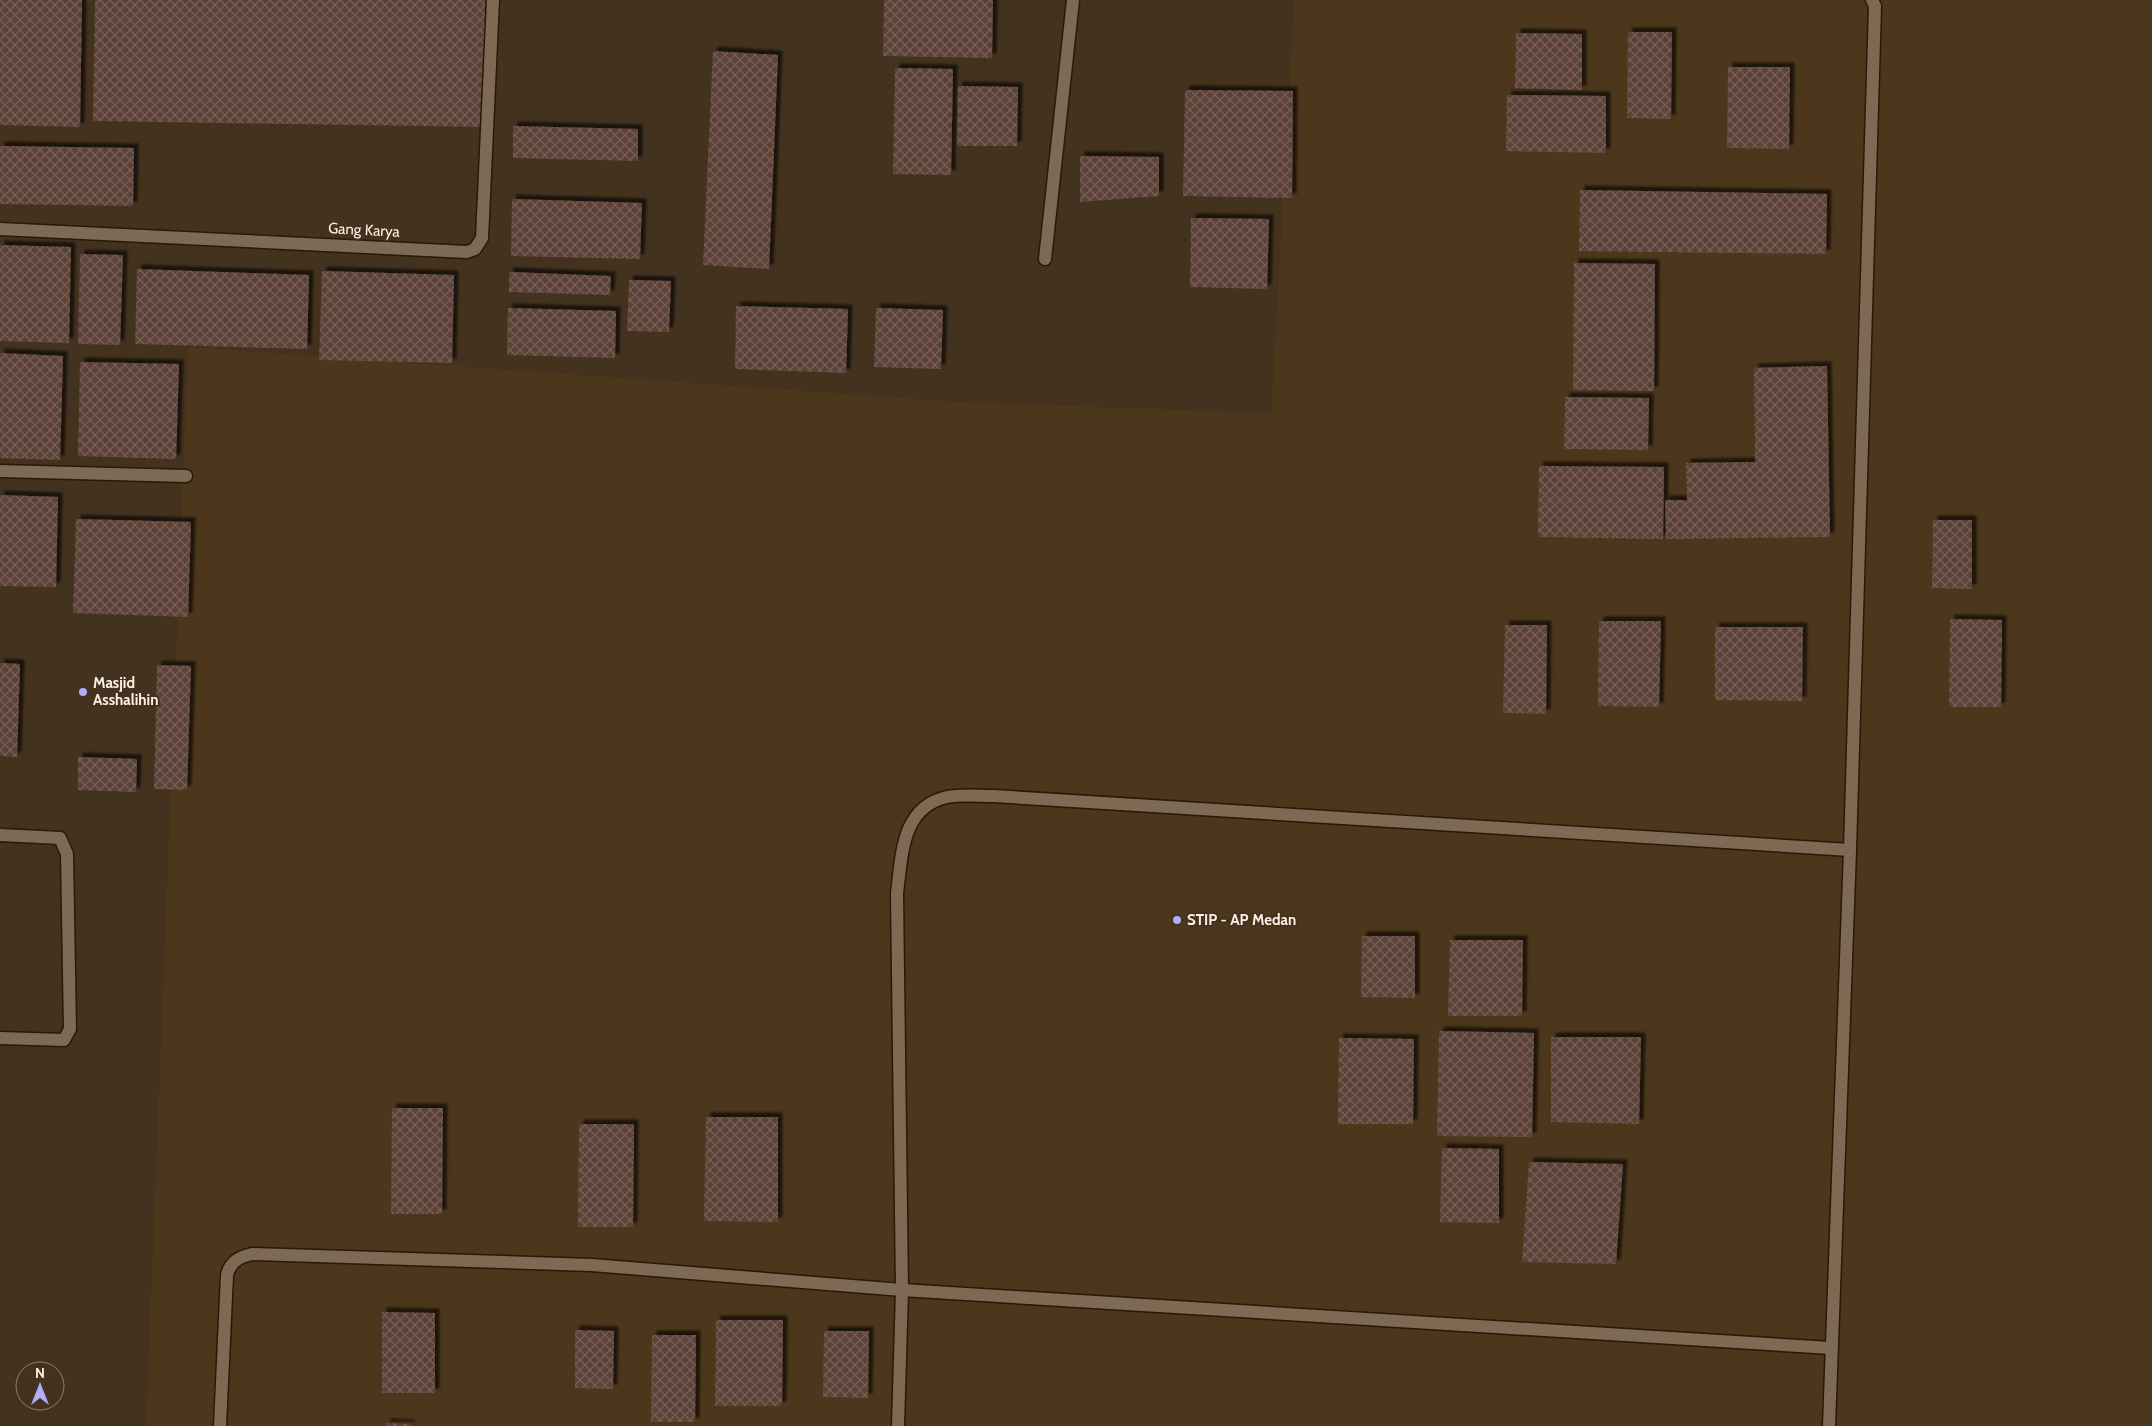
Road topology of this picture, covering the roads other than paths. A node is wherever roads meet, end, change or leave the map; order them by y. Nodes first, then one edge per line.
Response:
1 (493, 0) edge
2 (1073, 0) edge
3 (1872, 0) edge
4 (0, 229) edge
5 (1045, 258) dead end
6 (0, 471) edge
7 (186, 476) dead end
8 (0, 835) edge
9 (1850, 850) junction
10 (0, 1038) edge
11 (902, 1290) junction
12 (1832, 1348) junction
13 (220, 1426) edge
14 (898, 1426) edge
15 (1829, 1426) edge

1 - 4 street, Gang Karya
2 - 5 street
3 - 9 street
6 - 7 street
8 - 10 street
9 - 11 street
9 - 12 street
11 - 12 street
11 - 13 street
11 - 14 street
12 - 15 street

